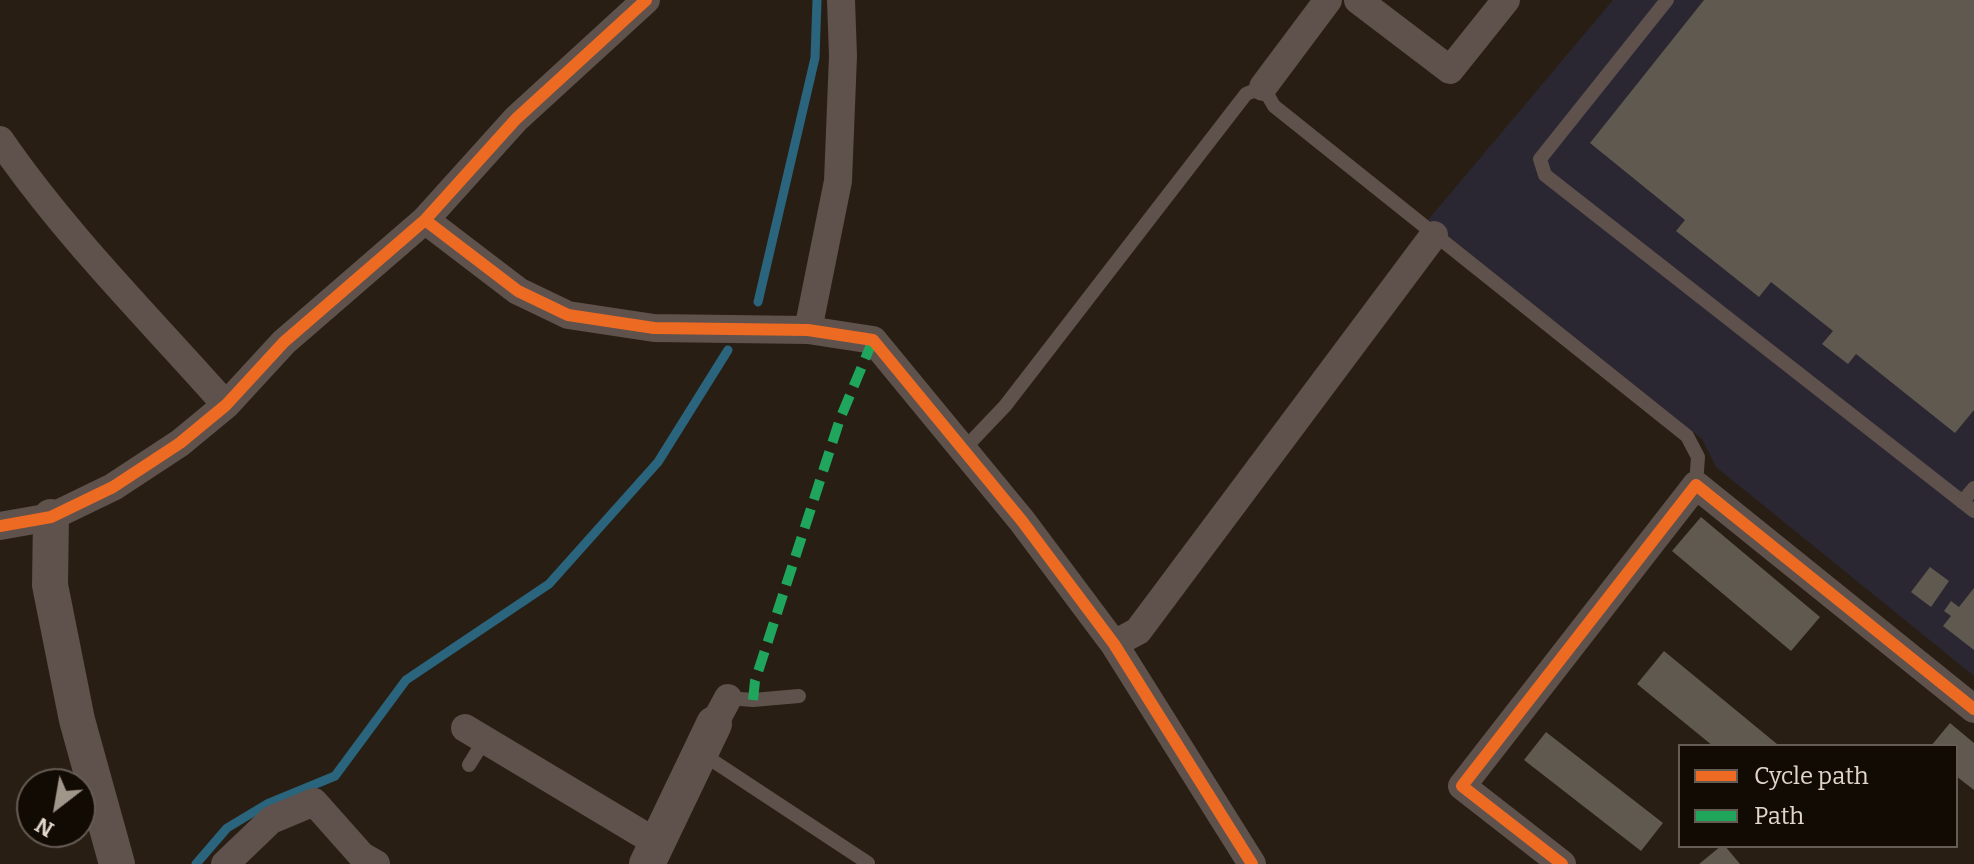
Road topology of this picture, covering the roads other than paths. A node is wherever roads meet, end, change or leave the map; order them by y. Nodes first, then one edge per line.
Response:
1 (646, 0) edge
2 (841, 0) edge
3 (1328, 0) edge
4 (1358, 0) edge
5 (1506, 0) edge
6 (1667, 0) edge
7 (1263, 87) junction
8 (0, 140) edge
9 (425, 220) junction
10 (1434, 235) junction
11 (808, 330) junction
12 (226, 405) junction
13 (964, 449) junction
14 (1696, 485) junction
15 (1974, 488) edge
16 (1968, 507) edge
17 (51, 517) junction
18 (0, 526) edge
19 (1114, 644) junction
20 (799, 696) dead end
21 (1974, 709) edge
22 (714, 725) junction
23 (475, 734) joint
24 (469, 765) dead end
25 (652, 854) edge
26 (868, 863) edge
27 (117, 864) edge
28 (225, 864) edge
29 (376, 864) edge
30 (1252, 864) edge
31 (1562, 864) edge

1 - 9 street
2 - 11 street
3 - 7 street
4 - 5 street
6 - 16 lane
7 - 10 lane
7 - 13 lane
8 - 12 street
9 - 11 street
9 - 12 street
10 - 14 lane
10 - 19 street
11 - 13 street
12 - 17 street
13 - 19 street
14 - 21 street
14 - 31 street
15 - 16 lane
17 - 18 street
17 - 27 street
19 - 30 street
20 - 22 lane
22 - 25 street
22 - 26 lane
23 - 24 lane
23 - 25 street
28 - 29 street

